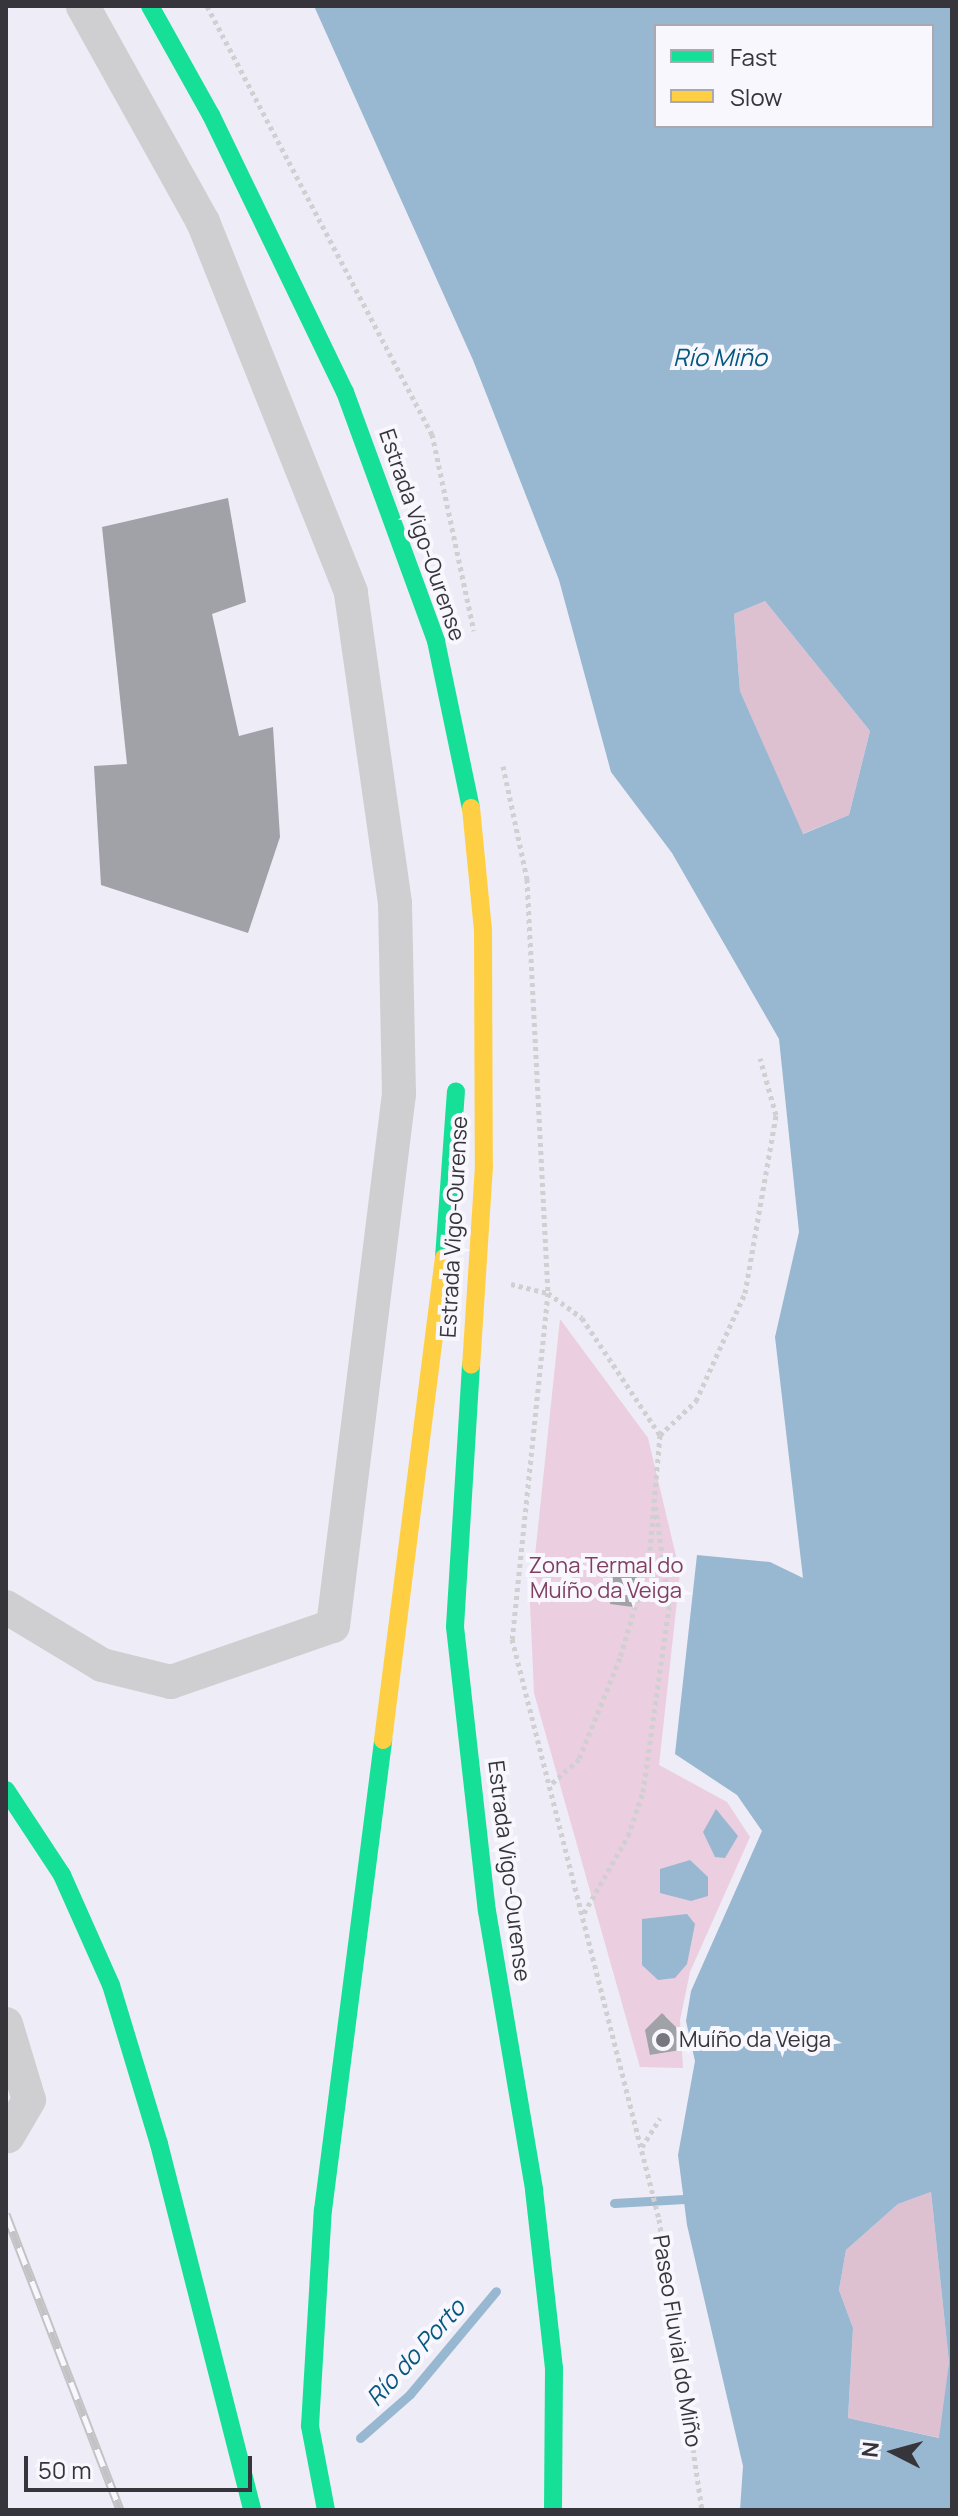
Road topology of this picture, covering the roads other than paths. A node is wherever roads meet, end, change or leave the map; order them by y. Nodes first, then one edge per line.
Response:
1 (83, 6) edge
2 (150, 6) edge
3 (377, 477) junction
4 (415, 645) dead end
5 (426, 691) dead end
6 (438, 752) dead end
7 (457, 1077) dead end
8 (6, 1607) edge
9 (12, 1795) edge
10 (6, 2024) edge
11 (8, 2136) edge
12 (252, 2510) edge
13 (326, 2510) edge
14 (553, 2510) edge

1 - 8 street
2 - 3 highway, Estrada Vigo-Ourense
3 - 4 highway
3 - 14 highway, Estrada Vigo-Ourense
5 - 6 highway
7 - 13 highway
9 - 12 highway
10 - 11 street

